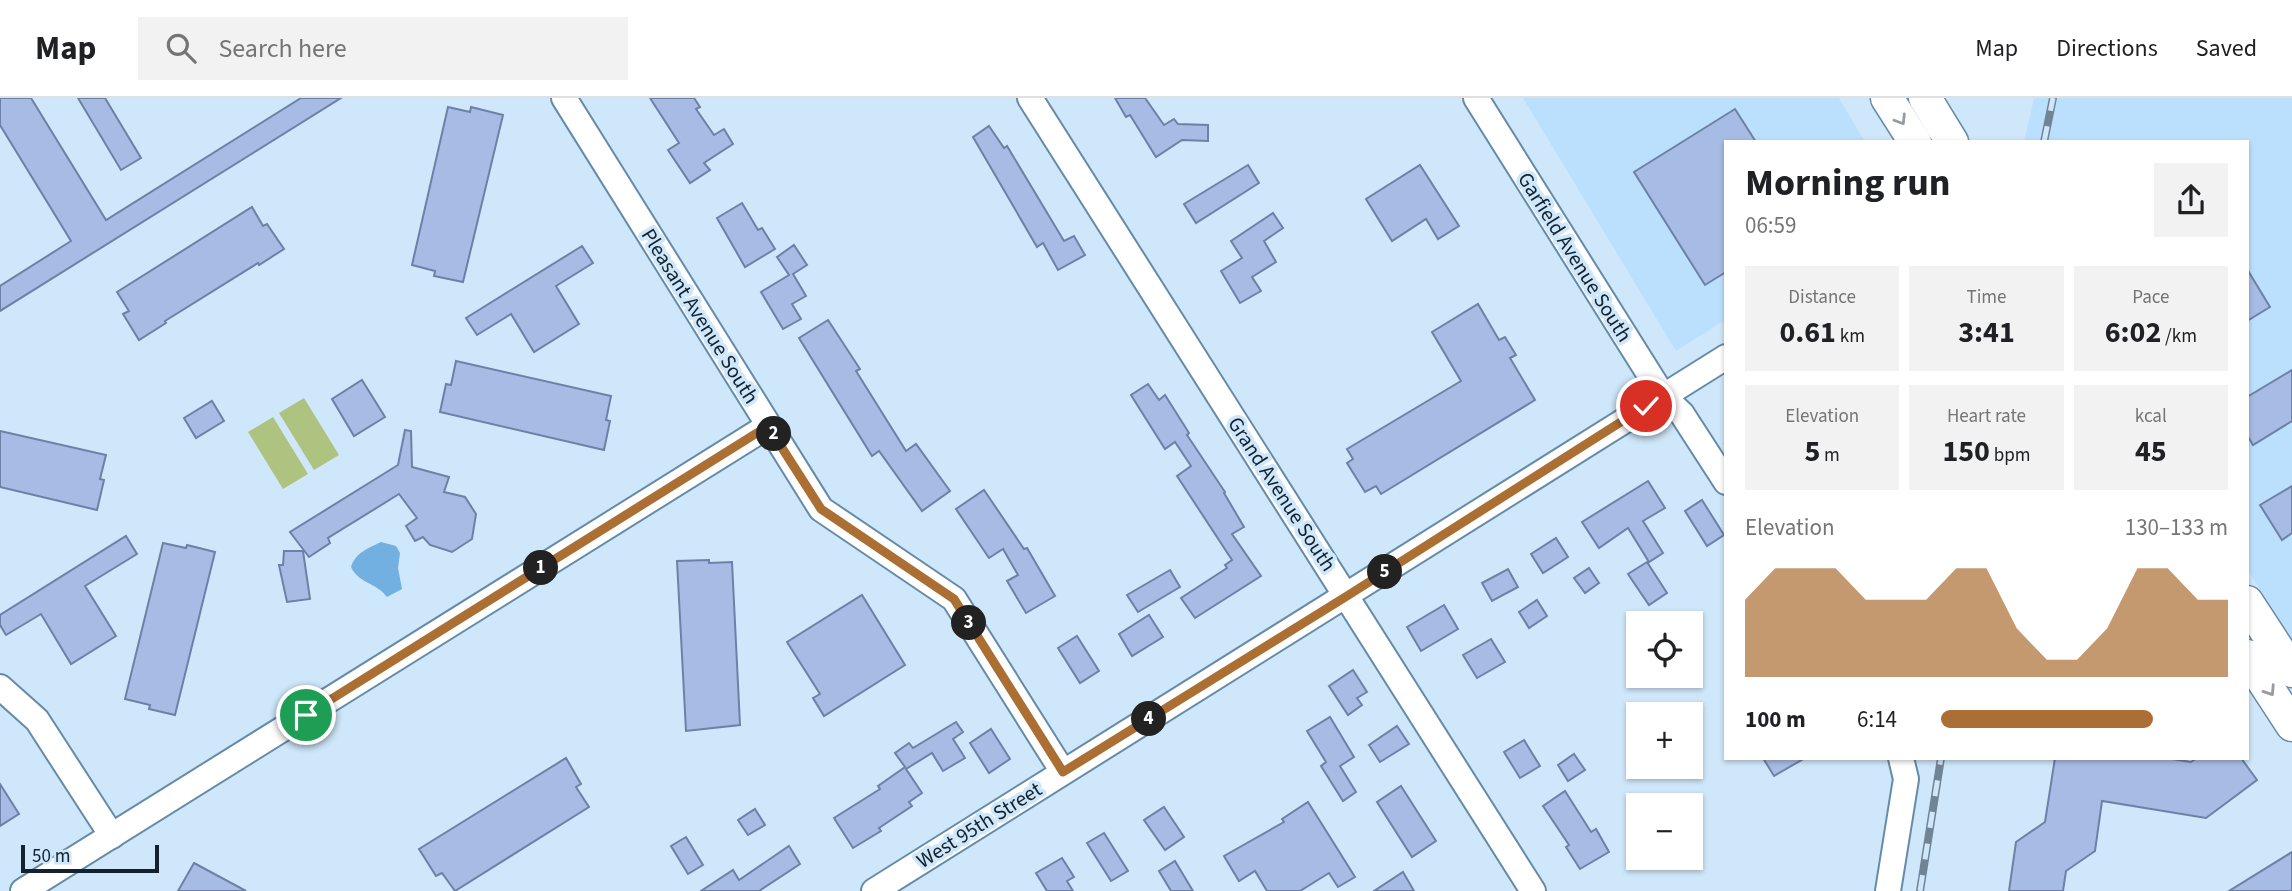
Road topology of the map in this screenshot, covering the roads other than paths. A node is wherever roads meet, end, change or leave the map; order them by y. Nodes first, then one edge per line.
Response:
1 (564, 98) edge
2 (1030, 98) edge
3 (1475, 98) edge
4 (1887, 98) edge
5 (1925, 98) edge
6 (1914, 140) edge
7 (1951, 140) edge
8 (1724, 358) edge
9 (1663, 396) junction
10 (768, 426) junction
11 (1724, 479) edge
12 (1347, 596) junction
13 (2249, 604) edge
14 (2249, 659) edge
15 (2292, 671) edge
16 (0, 687) edge
17 (2292, 725) edge
18 (1903, 768) edge
19 (1063, 772) junction
20 (112, 836) junction
21 (23, 891) edge
22 (874, 891) edge
23 (1532, 891) edge
24 (1888, 891) edge

1 - 10 street, Pleasant Avenue South
2 - 12 street, Grand Avenue South
3 - 9 street, Garfield Avenue South
4 -> 6 main road
5 - 7 main road
8 - 9 street, West 95th Street
9 - 11 street, Garfield Avenue South
9 - 12 street, West 95th Street
10 - 19 street, Pleasant Avenue South
10 - 20 street
12 - 19 street, West 95th Street
12 - 23 street, Grand Avenue South
13 - 15 main road
14 -> 17 main road
16 - 20 street
18 - 24 street
19 - 22 street, West 95th Street
20 - 21 street

